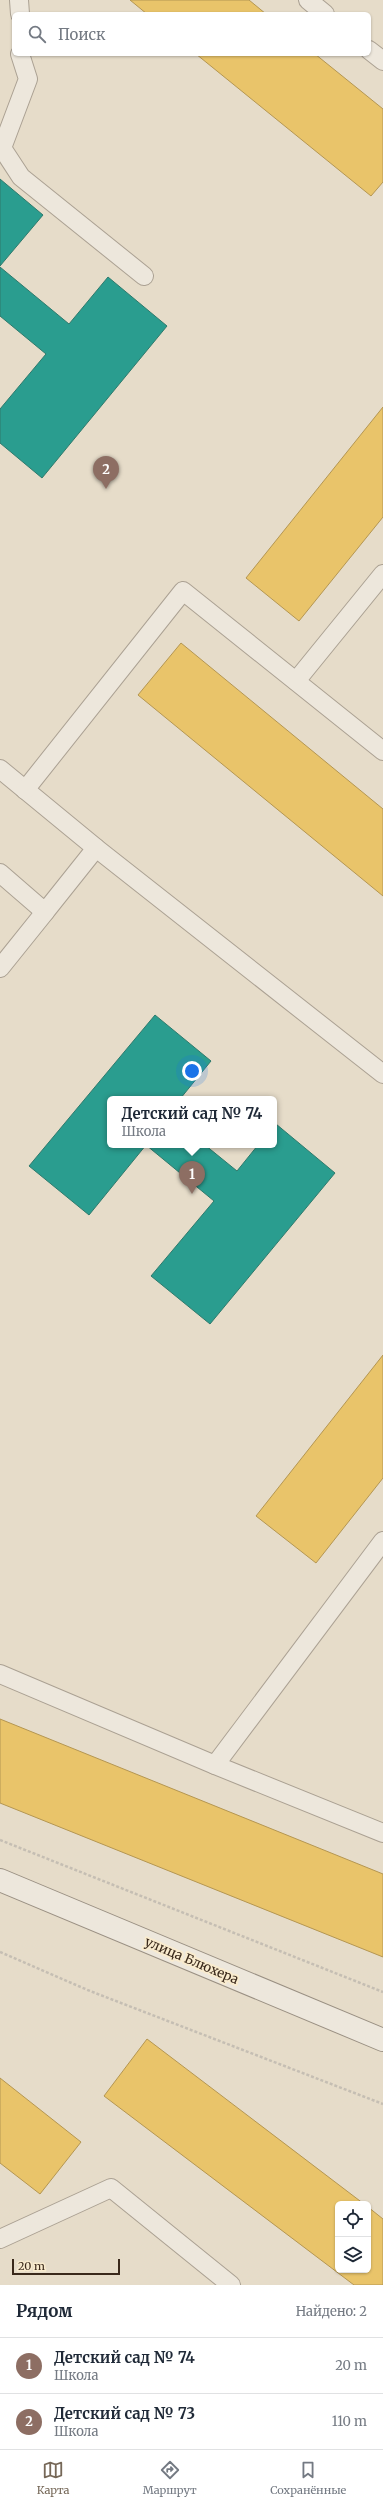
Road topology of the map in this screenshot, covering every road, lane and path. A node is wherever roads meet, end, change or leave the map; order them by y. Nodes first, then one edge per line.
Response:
1 (20, 0) edge
2 (308, 0) edge
3 (20, 12) edge
4 (323, 12) edge
5 (371, 52) edge
6 (21, 56) edge
7 (383, 62) edge
8 (144, 276) dead end
9 (383, 574) edge
10 (296, 682) junction
11 (383, 751) edge
12 (0, 769) edge
13 (25, 790) junction
14 (96, 848) junction
15 (0, 873) edge
16 (45, 912) junction
17 (0, 968) edge
18 (383, 1074) edge
19 (383, 1541) edge
20 (0, 1674) edge
21 (215, 1765) junction
22 (383, 1833) edge
23 (0, 1840) edge
24 (0, 1880) edge
25 (0, 1952) edge
26 (383, 1992) edge
27 (383, 2040) edge
28 (383, 2104) edge
29 (0, 2239) edge
30 (231, 2285) edge

1 - 3 lane
2 - 4 lane
5 - 7 lane
6 - 8 lane
9 - 10 lane
10 - 11 lane
10 - 13 lane
12 - 13 lane
13 - 14 lane
14 - 16 lane
14 - 18 lane
15 - 16 lane
16 - 17 lane
19 - 21 lane
20 - 21 lane
21 - 22 lane
23 - 26 path
24 - 27 street, улица Блюхера
25 - 28 path
29 - 30 lane

